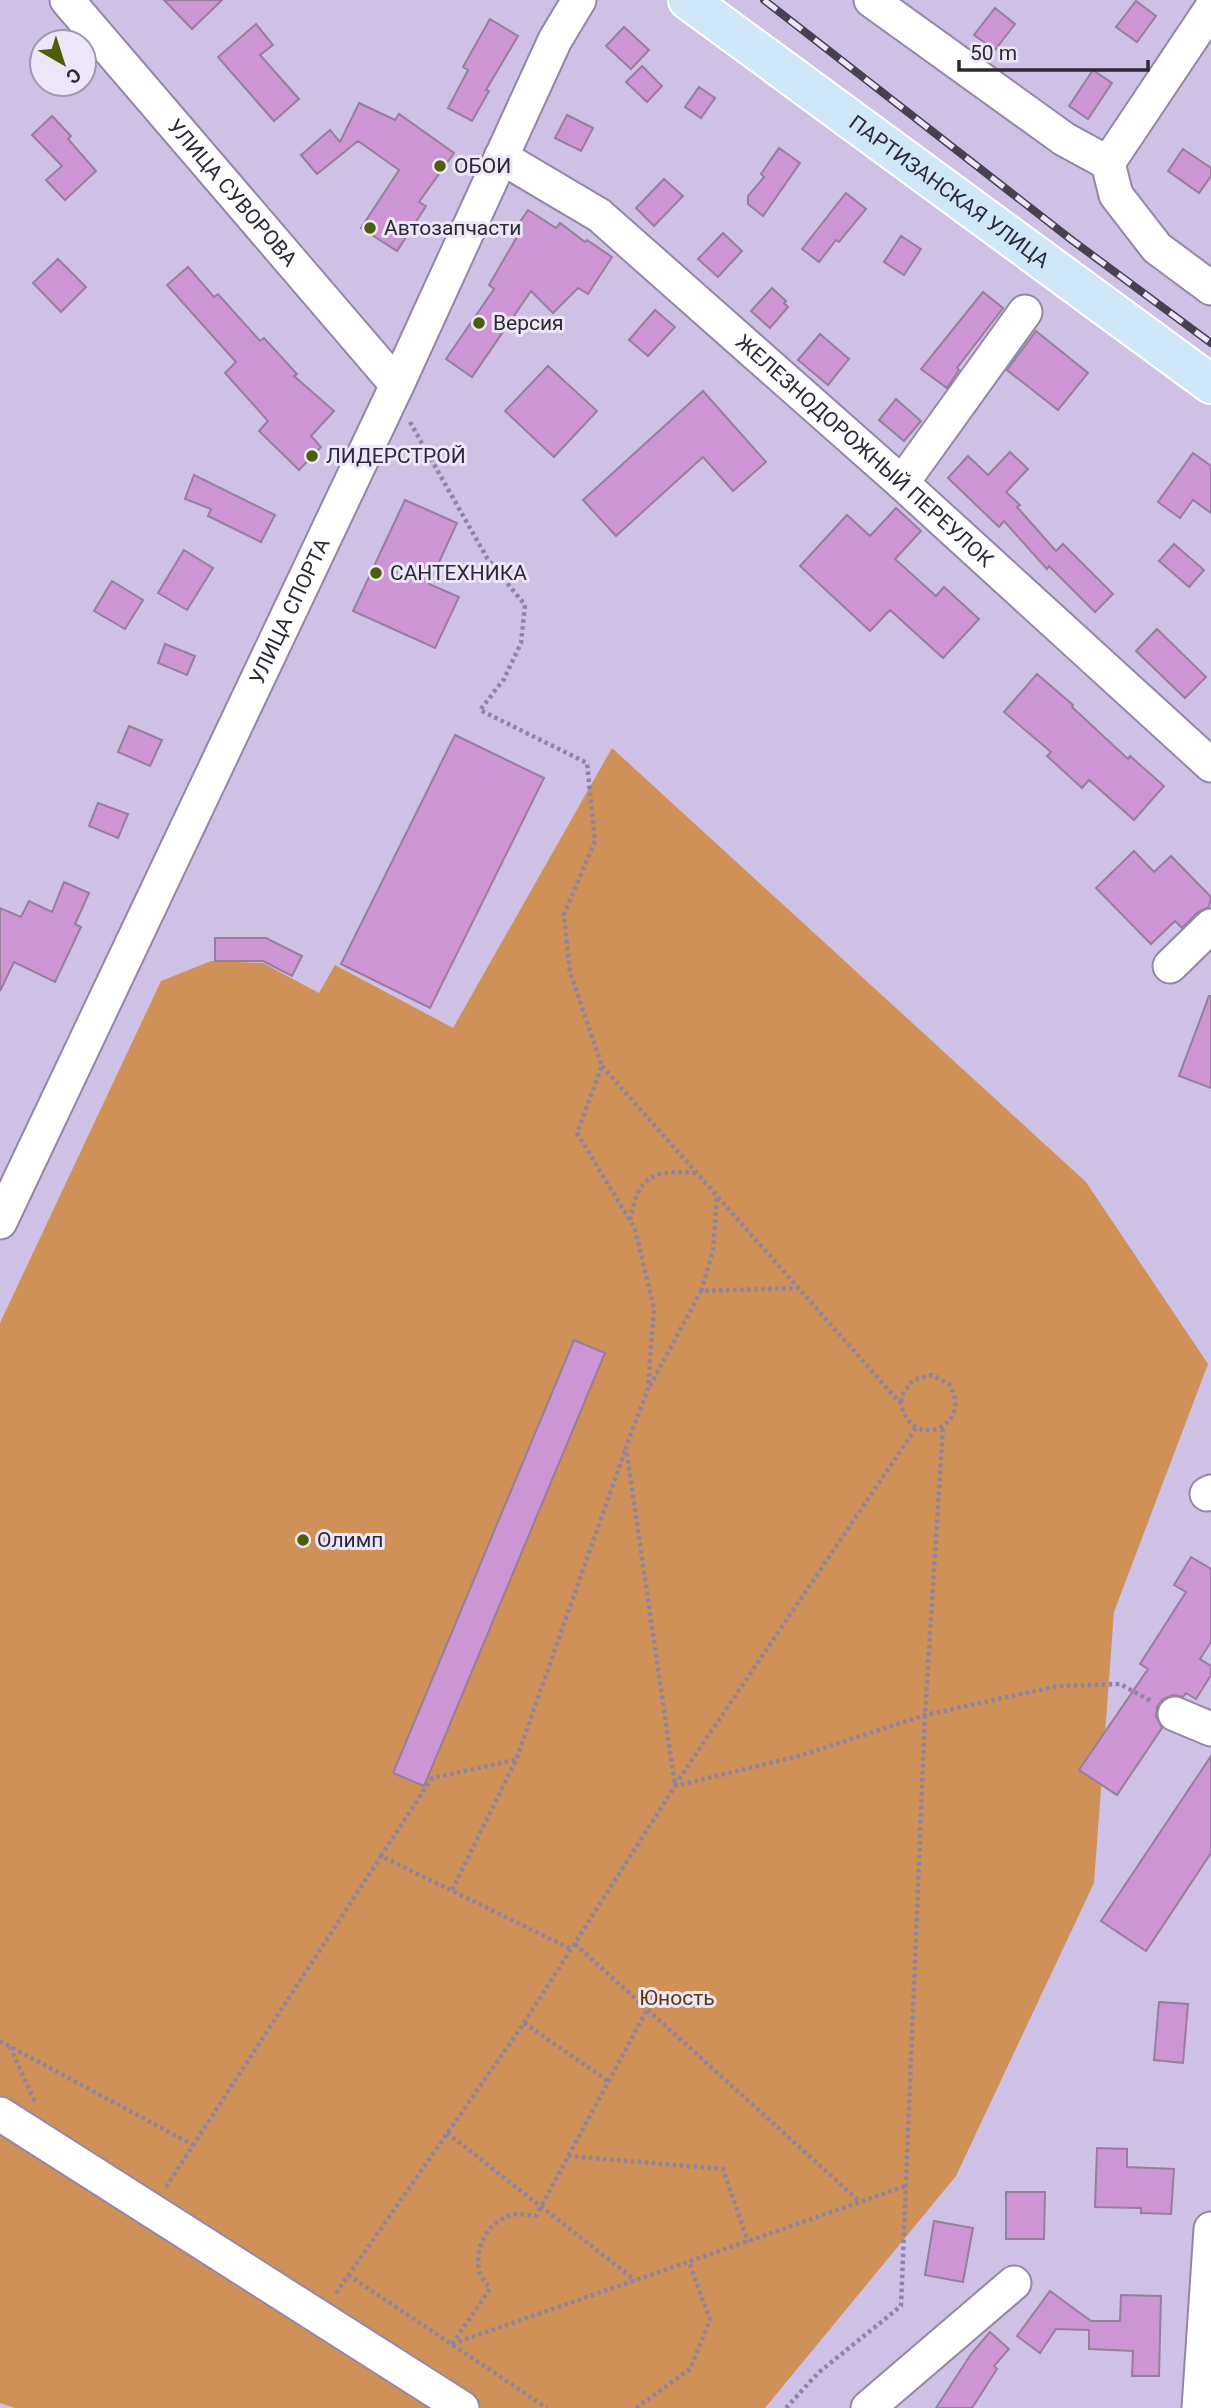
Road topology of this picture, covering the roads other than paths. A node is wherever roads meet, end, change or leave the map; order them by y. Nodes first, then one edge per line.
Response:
1 (67, 0) edge
2 (579, 0) edge
3 (688, 0) edge
4 (871, 0) edge
5 (1211, 9) edge
6 (501, 157) junction
7 (1108, 163) junction
8 (1211, 288) edge
9 (1025, 312) dead end
10 (1211, 384) edge
11 (397, 385) junction
12 (902, 483) junction
13 (1211, 765) edge
14 (1211, 926) edge
15 (1170, 966) dead end
16 (0, 1222) edge
17 (1175, 1714) dead end
18 (1211, 1729) edge
19 (0, 2114) edge
20 (1211, 2229) edge
21 (1014, 2283) dead end
22 (462, 2408) edge
23 (868, 2408) edge
24 (1199, 2408) edge

1 - 11 street, УЛИЦА СУВОРОВА
2 - 6 street, УЛИЦА СПОРТА
3 - 10 main road, ПАРТИЗАНСКАЯ УЛИЦА
4 - 7 street
5 - 7 street
6 - 11 street, УЛИЦА СПОРТА
6 - 12 street, ЖЕЛЕЗНОДОРОЖНЫЙ ПЕРЕУЛОК
7 - 8 street
9 - 12 street
11 - 16 street, УЛИЦА СПОРТА
12 - 13 street, ЖЕЛЕЗНОДОРОЖНЫЙ ПЕРЕУЛОК
14 - 15 street
17 - 18 street
19 - 22 street
20 - 24 street
21 - 23 street

